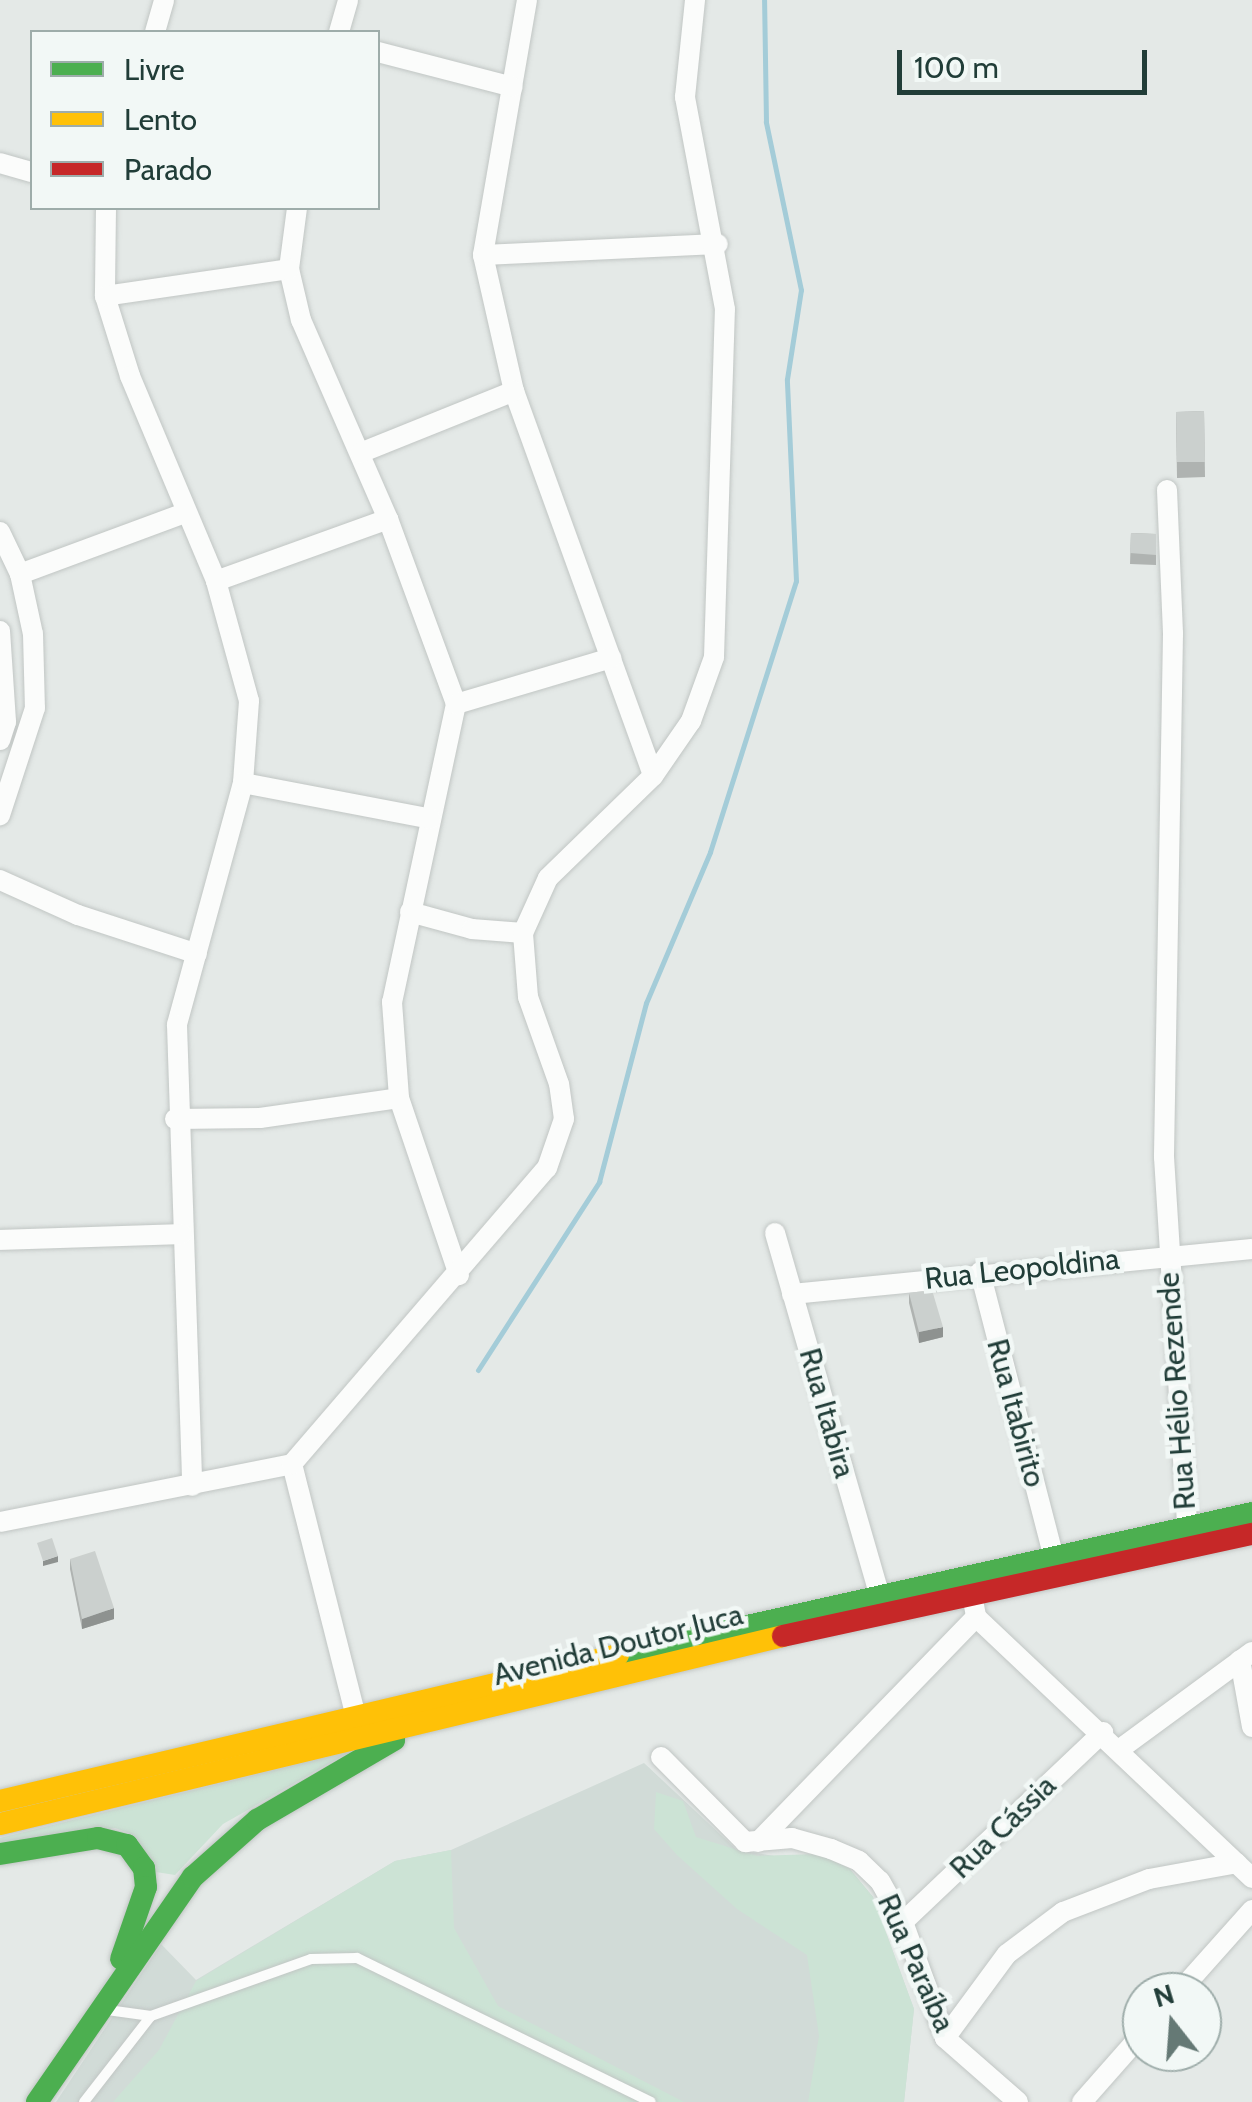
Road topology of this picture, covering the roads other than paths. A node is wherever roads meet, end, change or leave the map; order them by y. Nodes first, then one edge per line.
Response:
1 (164, 0) edge
2 (348, 0) edge
3 (527, 0) edge
4 (695, 0) edge
5 (155, 30) edge
6 (340, 30) edge
7 (380, 53) edge
8 (512, 86) junction
9 (0, 162) edge
10 (30, 171) edge
11 (106, 210) edge
12 (297, 210) edge
13 (718, 244) junction
14 (483, 256) junction
15 (289, 269) junction
16 (105, 296) junction
17 (514, 391) junction
18 (360, 452) junction
19 (1167, 490) dead end
20 (185, 513) junction
21 (388, 519) junction
22 (0, 532) edge
23 (20, 574) junction
24 (216, 581) junction
25 (0, 631) edge
26 (611, 658) junction
27 (456, 704) junction
28 (0, 740) edge
29 (653, 776) junction
30 (244, 783) junction
31 (0, 815) edge
32 (431, 819) junction
33 (0, 880) edge
34 (410, 912) junction
35 (522, 934) junction
36 (197, 954) junction
37 (399, 1098) junction
38 (175, 1119) junction
39 (775, 1233) dead end
40 (182, 1234) junction
41 (0, 1240) edge
42 (1252, 1249) edge
43 (1167, 1255) junction
44 (980, 1272) junction
45 (459, 1274) junction
46 (792, 1294) junction
47 (292, 1464) junction
48 (192, 1486) junction
49 (1252, 1513) edge
50 (0, 1522) edge
51 (1186, 1527) junction
52 (1252, 1534) edge
53 (1053, 1555) junction
54 (879, 1594) junction
55 (972, 1595) junction
56 (1246, 1656) edge
57 (356, 1717) junction
58 (436, 1720) junction
59 (1252, 1727) edge
60 (1103, 1732) junction
61 (1120, 1750) junction
62 (661, 1757) dead end
63 (0, 1800) edge
64 (0, 1824) edge
65 (758, 1842) junction
66 (0, 1854) edge
67 (1248, 1872) edge
68 (146, 1876) junction
69 (189, 1884) junction
70 (1252, 1910) edge
71 (903, 1922) junction
72 (1197, 1972) edge
73 (104, 2000) junction
74 (152, 2016) junction
75 (946, 2038) junction
76 (1122, 2057) edge
77 (37, 2102) edge
78 (84, 2102) edge
79 (651, 2102) edge
80 (1018, 2102) edge
81 (1082, 2102) edge

1 - 5 street
2 - 6 street
3 - 8 street
4 - 13 street
7 - 8 street
8 - 14 street
9 - 10 street
11 - 16 street
12 - 15 street
13 - 14 street
13 - 29 street
14 - 17 street
15 - 16 street
15 - 18 street
16 - 20 street
17 - 18 street
17 - 26 street
18 - 21 street
19 - 43 street, Rua Hélio Rezende
20 - 23 street
20 - 24 street
21 - 24 street
21 - 27 street
22 - 23 street
23 - 31 street
24 - 30 street
25 - 28 street
26 - 27 street
26 - 29 street
27 - 32 street
29 - 35 street
30 - 32 street
30 - 36 street
32 - 34 street
33 - 36 street
34 - 35 street
34 - 37 street
35 - 45 street
36 - 38 street
37 - 38 street
37 - 45 street
38 - 40 street
39 - 46 street, Rua Itabira
40 - 41 street
40 - 48 street
42 - 43 street, Rua Leopoldina
43 - 44 street, Rua Leopoldina
43 - 51 street, Rua Hélio Rezende
44 - 46 street, Rua Leopoldina
44 - 53 street, Rua Itabirito
45 - 47 street
46 - 54 street, Rua Itabira
47 - 48 street
47 - 57 street
48 - 50 street
49 - 51 main road, Avenida Doutor Juca
51 - 53 main road, Avenida Doutor Juca
52 - 55 main road, Avenida Doutor Juca
53 - 55 main road, Avenida Doutor Juca
54 - 55 main road, Avenida Doutor Juca
54 - 57 main road, Avenida Doutor Juca
55 - 58 main road, Avenida Doutor Juca
55 - 60 street
55 - 65 street
56 - 59 street
56 - 61 street
57 - 63 main road, Avenida Doutor Juca
58 - 64 main road, Avenida Doutor Juca
58 - 69 main road
60 - 61 street
60 - 71 street, Rua Cássia
61 - 67 street
62 - 65 street, Rua Paraíba
65 - 71 street, Rua Paraíba
66 - 68 main road
67 - 75 street
68 - 69 main road
68 - 73 main road
69 - 73 main road
70 - 72 street
71 - 75 street, Rua Paraíba
73 - 74 lane
73 - 77 main road
74 - 78 lane
74 - 79 lane
75 - 80 street, Rua Paraíba
76 - 81 street

